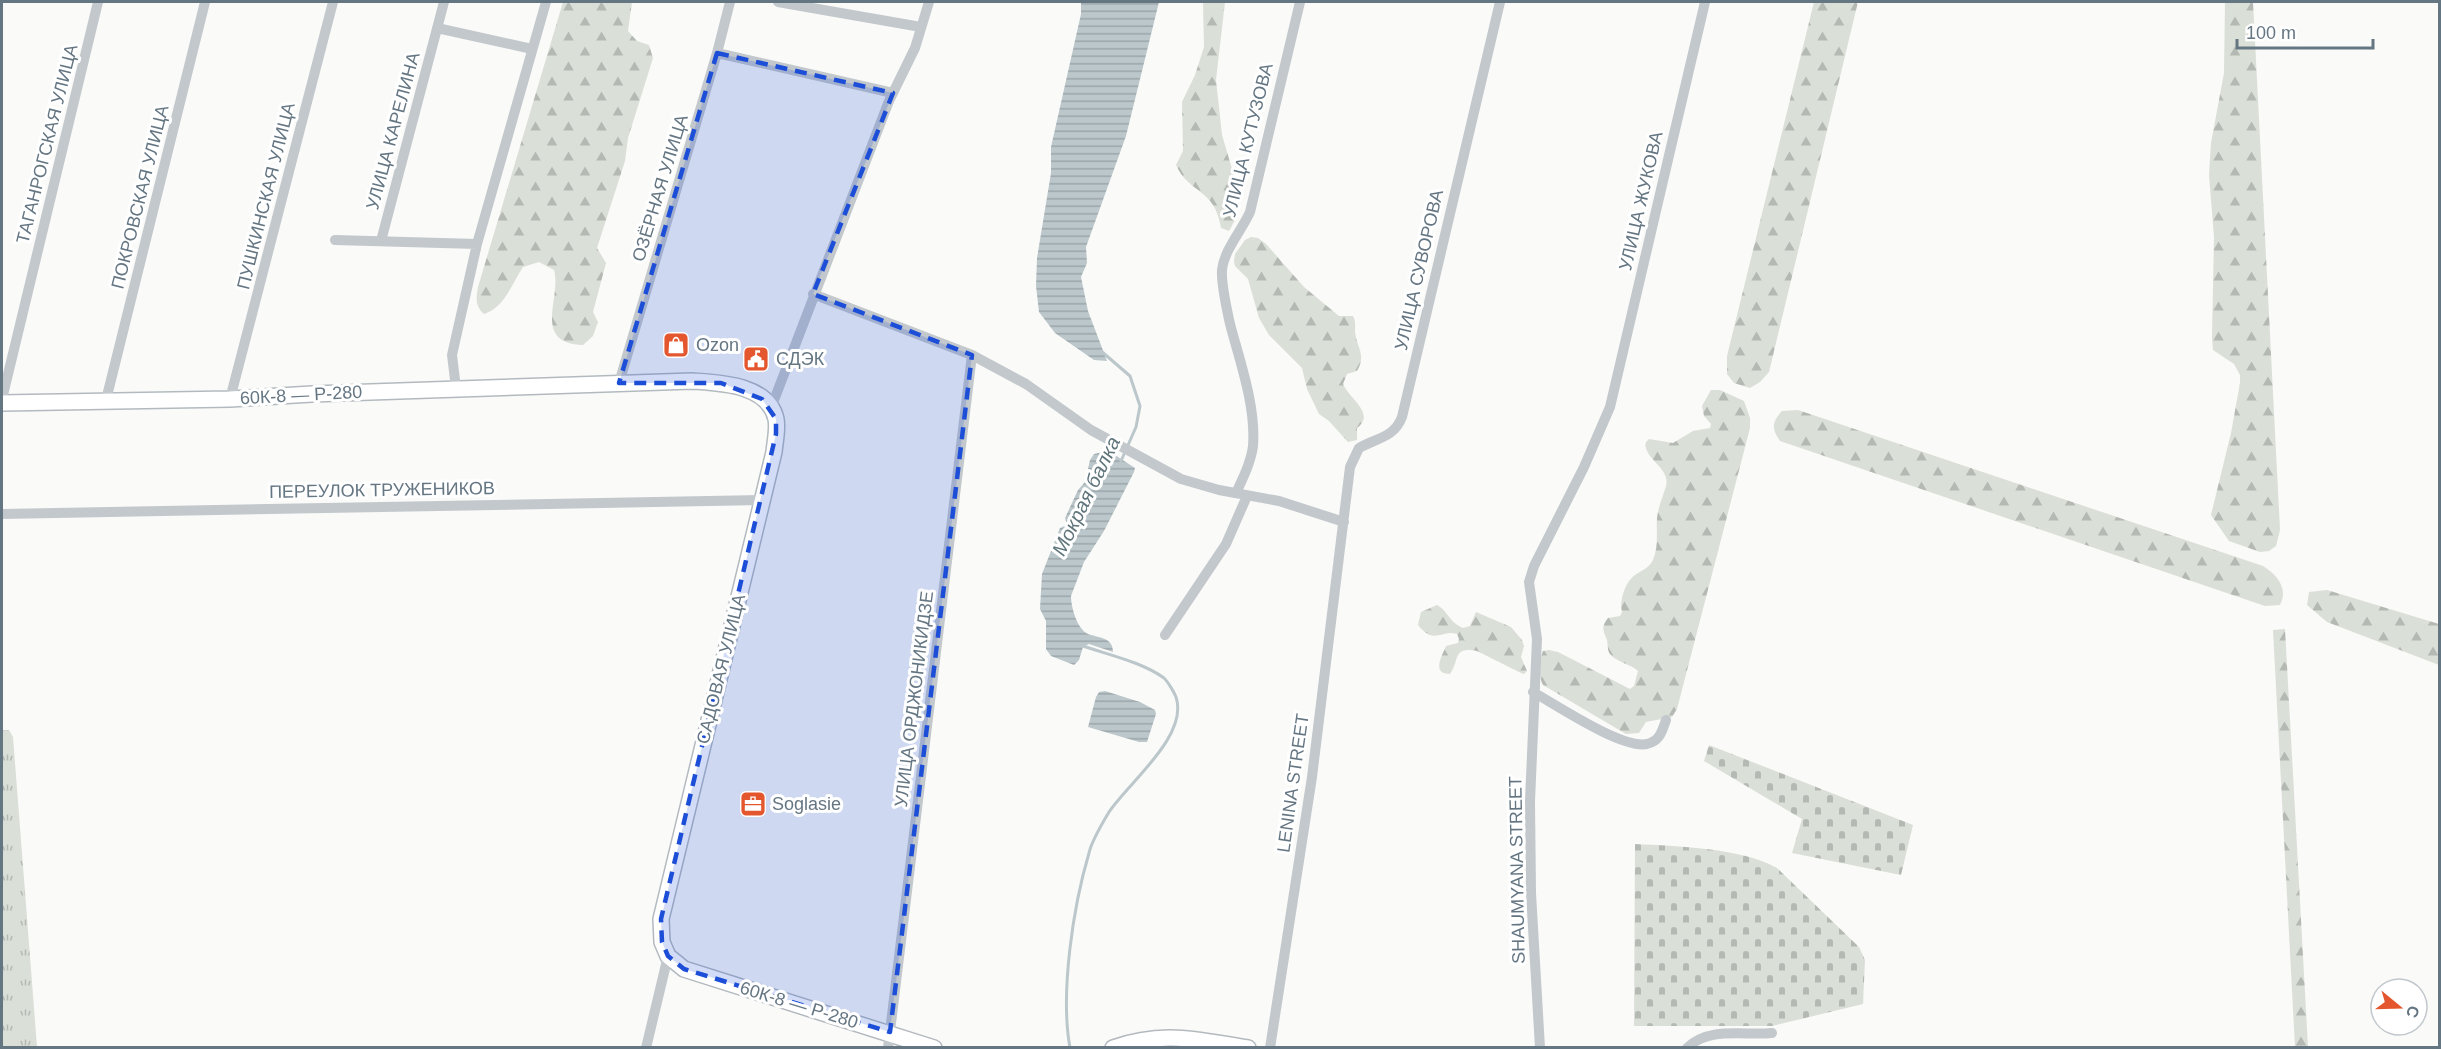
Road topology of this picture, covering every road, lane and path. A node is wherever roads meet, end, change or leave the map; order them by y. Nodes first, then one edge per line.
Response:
1 (98, 2) edge
2 (205, 2) edge
3 (333, 2) edge
4 (444, 2) edge
5 (546, 2) edge
6 (730, 2) edge
7 (778, 2) edge
8 (929, 2) edge
9 (1300, 2) edge
10 (1500, 2) edge
11 (1706, 2) edge
12 (921, 27) junction
13 (437, 28) junction
14 (532, 49) junction
15 (717, 53) junction
16 (893, 93) junction
17 (335, 240) dead end
18 (381, 241) junction
19 (477, 244) junction
20 (813, 294) junction
21 (972, 355) junction
22 (619, 383) junction
23 (456, 388) junction
24 (230, 399) junction
25 (106, 400) junction
26 (2, 401) edge
27 (771, 408) junction
28 (1242, 494) junction
29 (762, 500) junction
30 (2, 514) edge
31 (1344, 522) junction
32 (1165, 634) dead end
33 (1533, 692) junction
34 (1666, 720) dead end
35 (668, 956) junction
36 (1772, 1033) dead end
37 (889, 1040) edge
38 (646, 1047) edge
39 (934, 1047) edge
40 (1113, 1047) edge
41 (1248, 1047) edge
42 (1270, 1047) edge
43 (1540, 1047) edge
44 (1687, 1047) edge

1 - 26 street, ТАГАНРОГСКАЯ УЛИЦА
2 - 25 street, ПОКРОВСКАЯ УЛИЦА
3 - 24 street, ПУШКИНСКАЯ УЛИЦА
4 - 13 street, УЛИЦА КАРЕЛИНА
5 - 14 street
6 - 15 street, ОЗЁРНАЯ УЛИЦА
7 - 12 street
8 - 12 street, САДОВАЯ УЛИЦА
9 - 28 street, УЛИЦА КУТУЗОВА
10 - 31 street, УЛИЦА СУВОРОВА
11 - 33 street, УЛИЦА ЖУКОВА
12 - 16 street, САДОВАЯ УЛИЦА
13 - 14 street
13 - 18 street, УЛИЦА КАРЕЛИНА
14 - 19 street
15 - 16 street
15 - 22 street, ОЗЁРНАЯ УЛИЦА
16 - 20 street, САДОВАЯ УЛИЦА
17 - 18 street
18 - 19 street
19 - 23 street
20 - 21 street
20 - 27 street, САДОВАЯ УЛИЦА
21 - 28 street
21 - 37 street, УЛИЦА ОРДЖОНИКИДЗЕ
22 - 23 street, 60К-8 — Р-280
22 - 27 street, 60К-8 — Р-280
23 - 24 street, 60К-8 — Р-280
24 - 25 street, 60К-8 — Р-280
25 - 26 street, 60К-8 — Р-280
27 - 29 street, САДОВАЯ УЛИЦА
28 - 31 street
28 - 32 street, УЛИЦА КУТУЗОВА
29 - 30 street, ПЕРЕУЛОК ТРУЖЕНИКОВ
29 - 35 street, САДОВАЯ УЛИЦА
31 - 42 street, LENINA STREET
33 - 34 street
33 - 43 street, SHAUMYANA STREET
35 - 37 street, 60К-8 — Р-280
35 - 38 street, САДОВАЯ УЛИЦА
36 - 44 street
37 - 39 street, 60К-8 — Р-280
40 - 41 street

